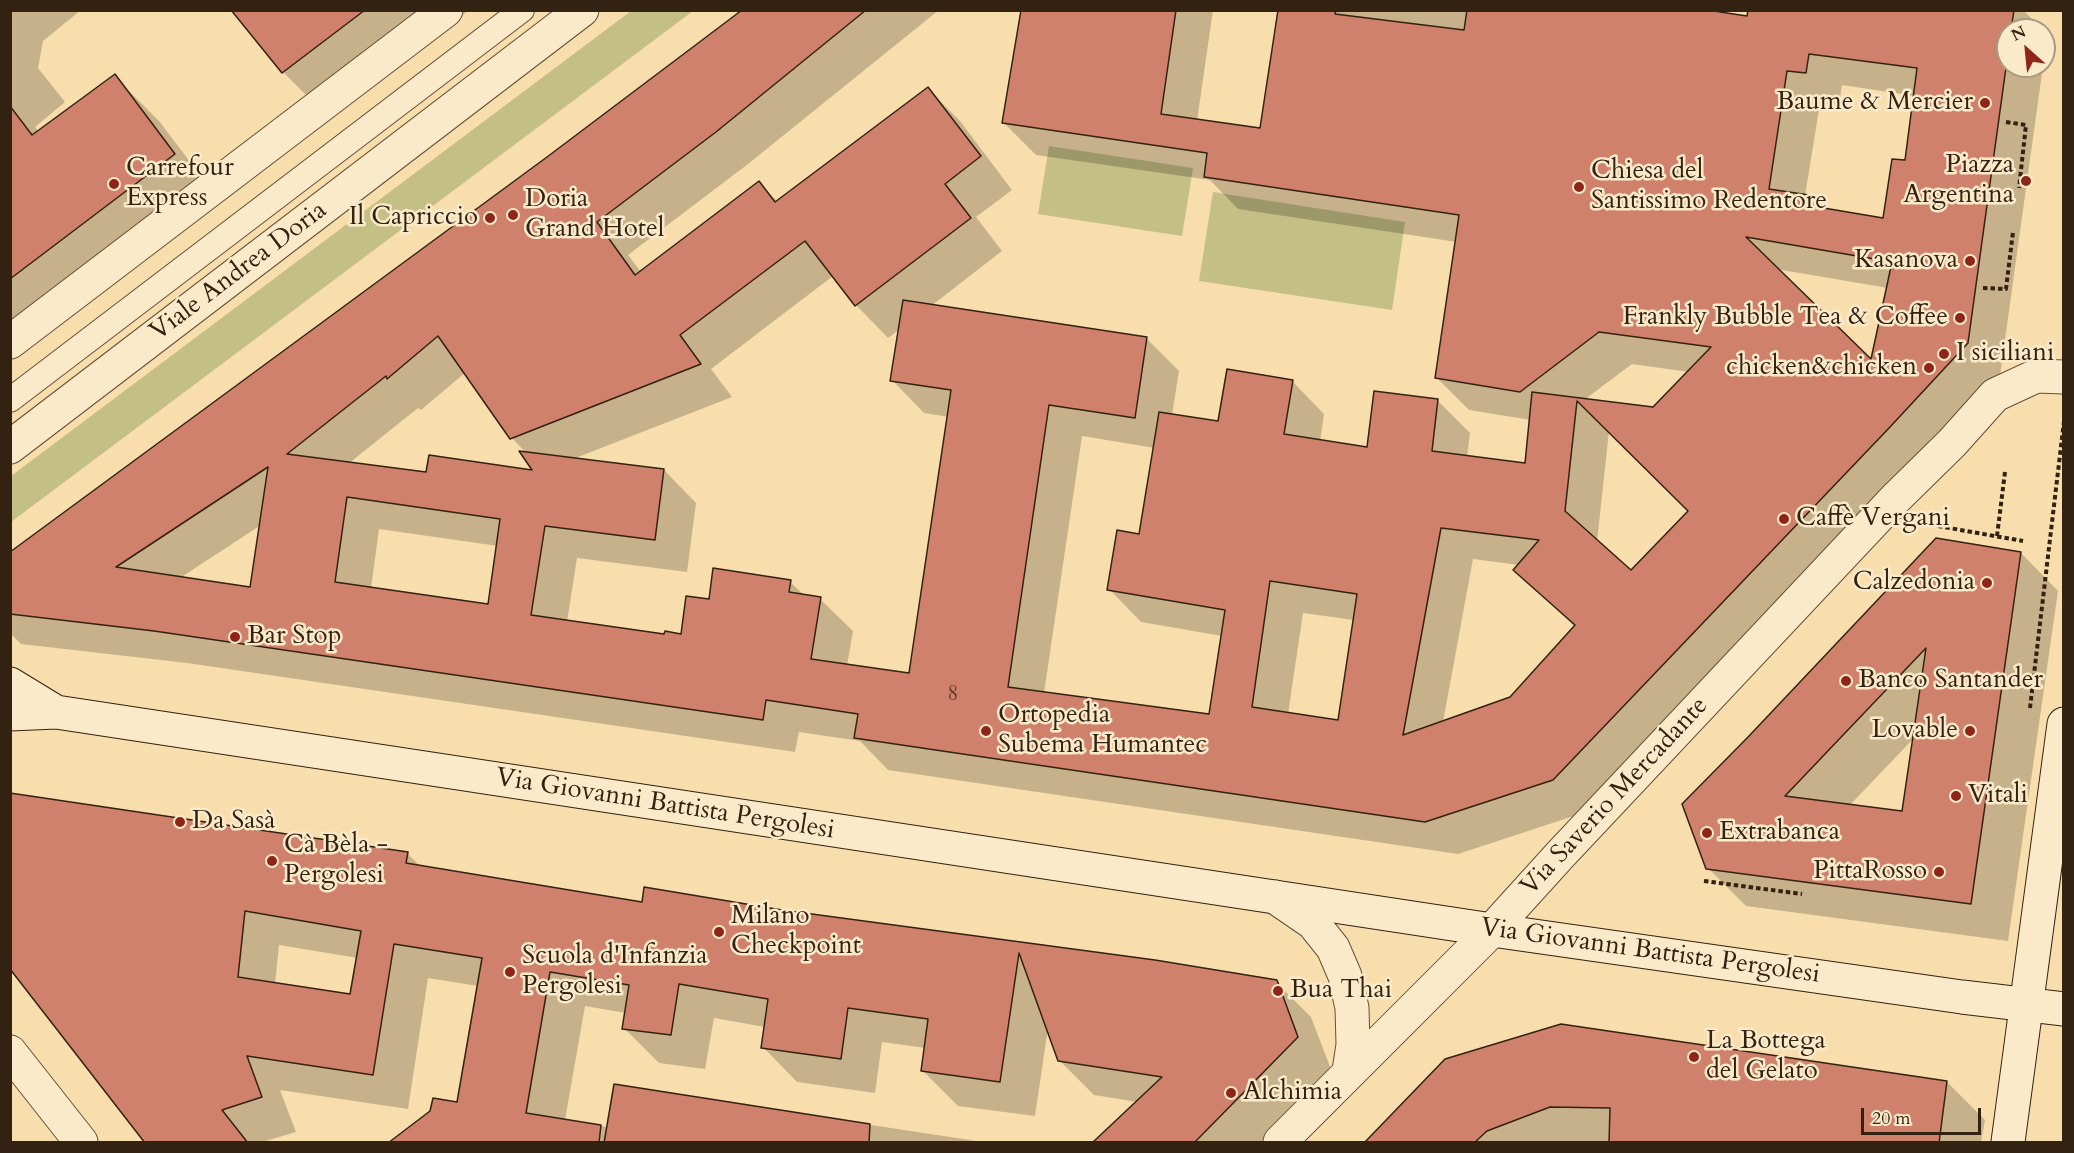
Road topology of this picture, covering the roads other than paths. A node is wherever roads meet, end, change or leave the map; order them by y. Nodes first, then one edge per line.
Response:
1 (446, 10) edge
2 (522, 10) edge
3 (582, 10) edge
4 (10, 342) edge
5 (2064, 377) edge
6 (10, 400) edge
7 (10, 447) edge
8 (10, 684) edge
9 (56, 712) junction
10 (10, 714) edge
11 (2064, 724) edge
12 (1275, 897) junction
13 (1492, 930) junction
14 (2026, 1005) junction
15 (2064, 1009) edge
16 (10, 1052) edge
17 (1350, 1071) junction
18 (81, 1143) edge
19 (1280, 1143) edge
20 (2008, 1143) edge

1 - 4 street
2 - 6 lane, Viale Andrea Doria
3 - 7 street, Viale Andrea Doria
5 - 13 street, Via Saverio Mercadante
8 - 9 street, Via Giovanni Battista Pergolesi
9 - 10 street, Via Giovanni Battista Pergolesi
9 - 12 street, Via Giovanni Battista Pergolesi
11 - 14 street
12 - 13 street, Via Giovanni Battista Pergolesi
12 - 17 street, Via Giovanni Battista Pergolesi
13 - 14 street, Via Giovanni Battista Pergolesi
13 - 17 street, Via Saverio Mercadante
14 - 15 street, Via Giovanni Battista Pergolesi
14 - 20 street
16 - 18 street
17 - 19 street, Via Saverio Mercadante

